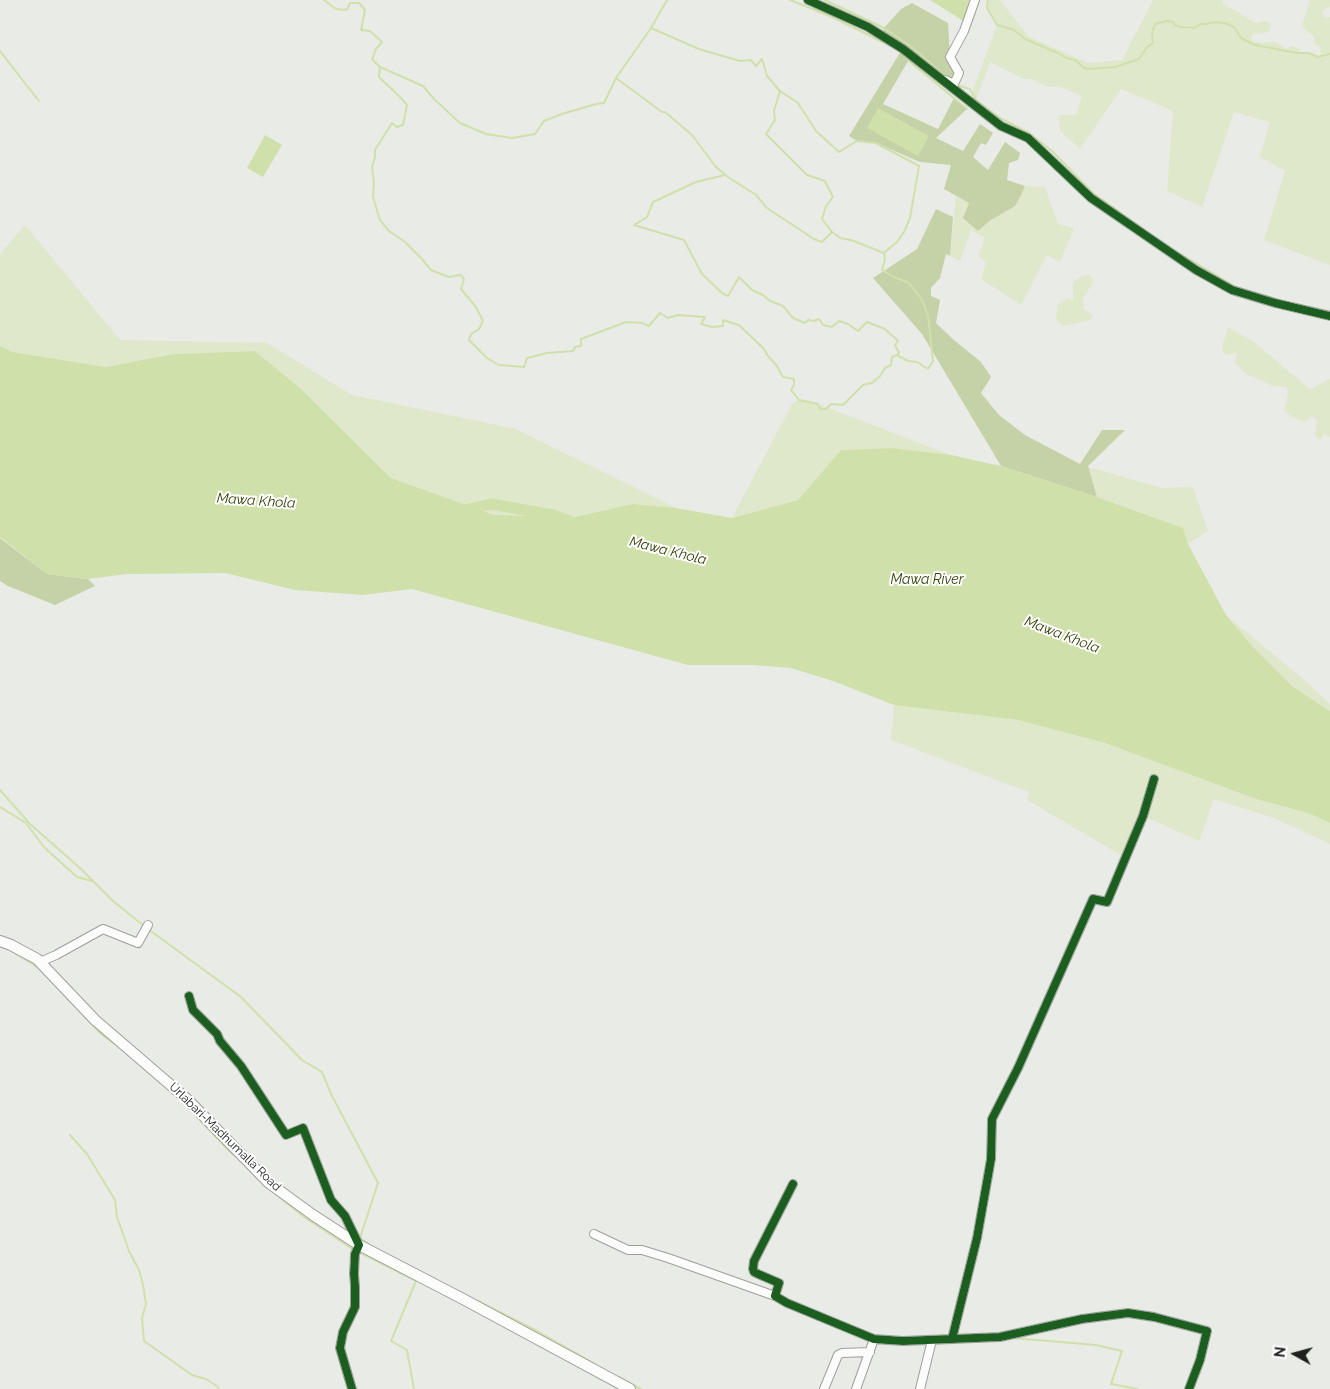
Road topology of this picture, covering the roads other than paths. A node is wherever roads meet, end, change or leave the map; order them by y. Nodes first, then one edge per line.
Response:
1 (808, 0) edge
2 (975, 0) edge
3 (936, 75) junction
4 (1330, 316) edge
5 (1154, 779) dead end
6 (148, 925) dead end
7 (0, 941) edge
8 (40, 962) junction
9 (189, 996) dead end
10 (793, 1184) dead end
11 (594, 1234) dead end
12 (358, 1245) junction
13 (775, 1296) junction
14 (874, 1339) junction
15 (952, 1339) junction
16 (932, 1340) junction
17 (870, 1352) junction
18 (352, 1389) edge
19 (630, 1389) edge
20 (824, 1389) edge
21 (856, 1389) edge
22 (920, 1389) edge
23 (1189, 1389) edge

1 - 3 street
2 - 3 street
3 - 4 street
5 - 15 street
6 - 8 street
7 - 8 main road, Urlabari-Madhumalla Road
8 - 12 main road, Urlabari-Madhumalla Road
9 - 12 street
10 - 13 street
11 - 13 street
12 - 18 street
12 - 19 main road, Urlabari-Madhumalla Road
13 - 14 street
14 - 16 street
14 - 17 street
15 - 16 street
15 - 23 street
16 - 22 street
17 - 20 street
17 - 21 street

